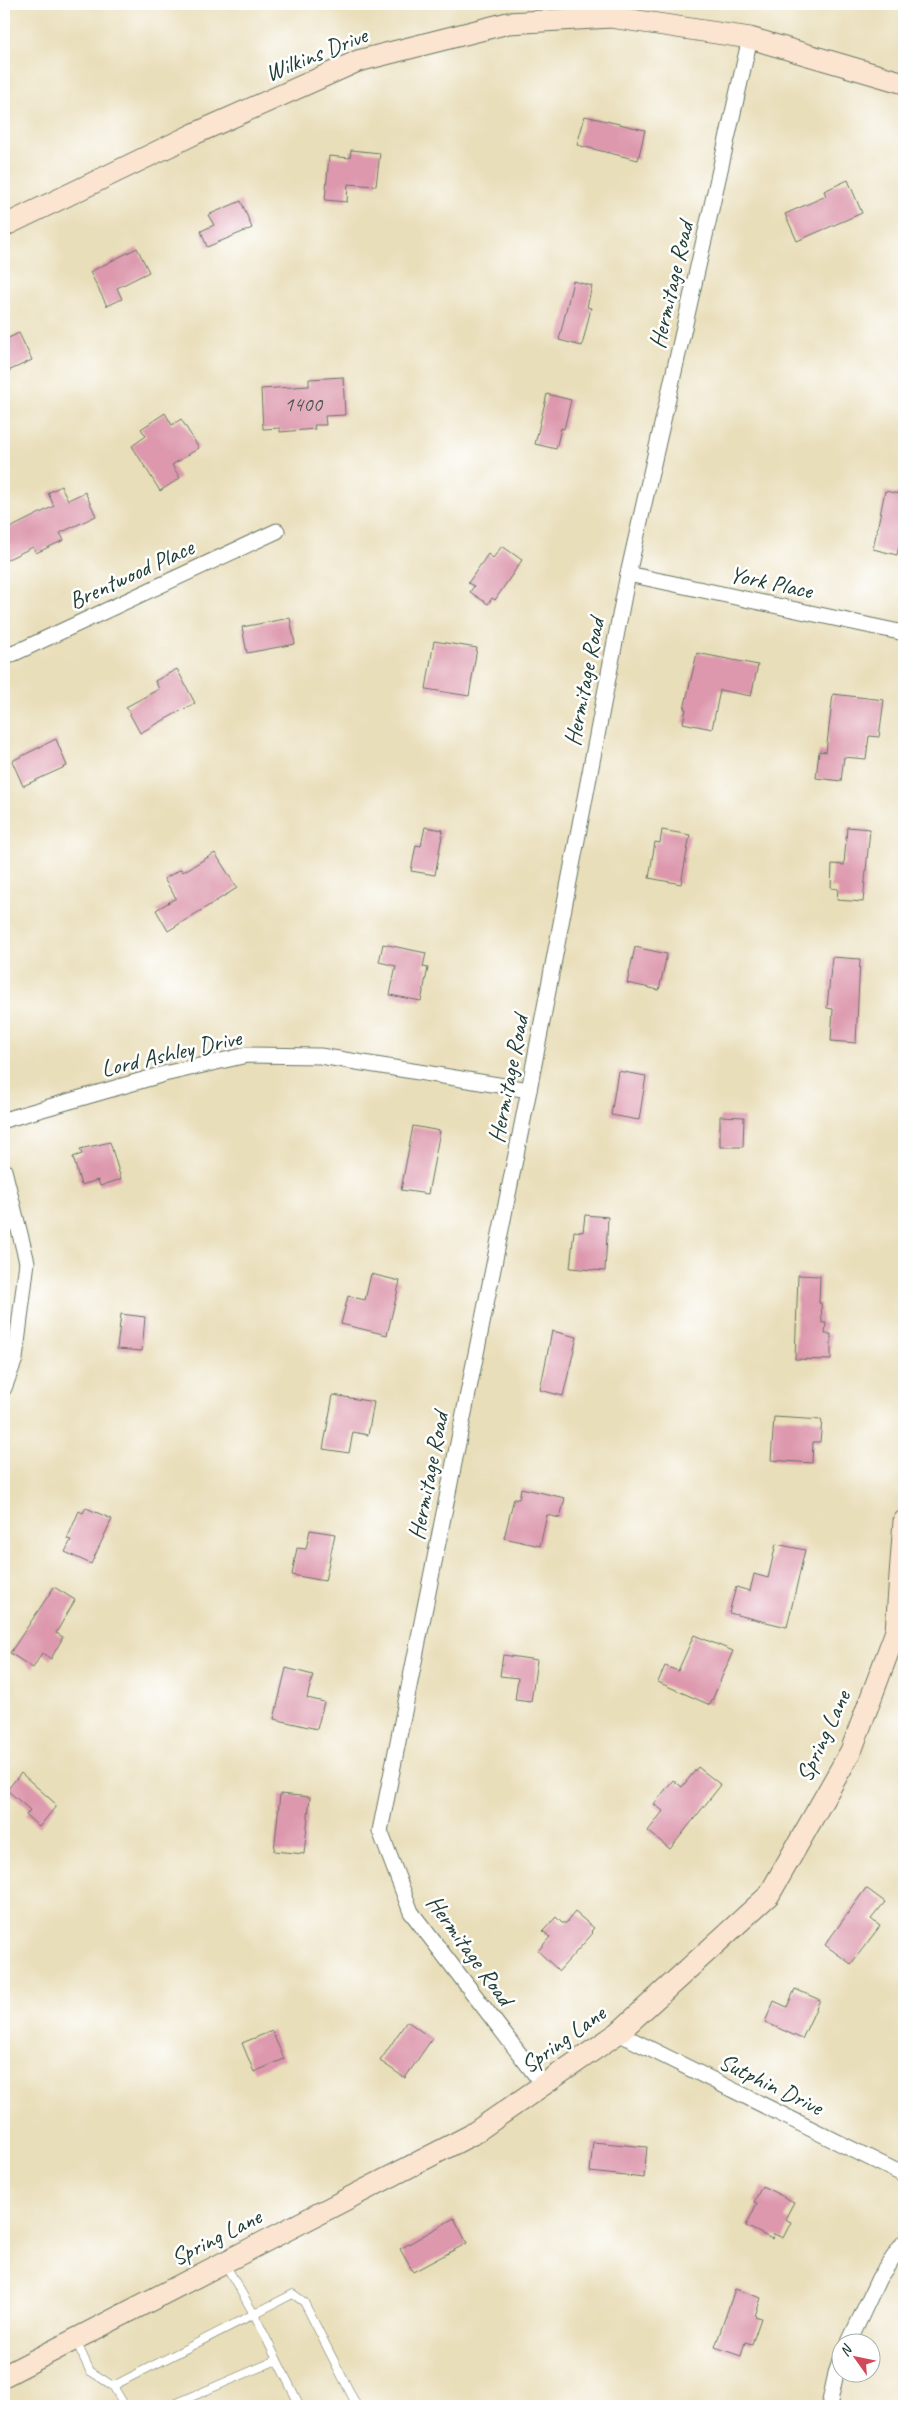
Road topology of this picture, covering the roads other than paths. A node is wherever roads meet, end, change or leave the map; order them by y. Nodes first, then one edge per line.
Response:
1 (750, 38) junction
2 (904, 84) edge
3 (4, 226) edge
4 (278, 531) dead end
5 (628, 574) junction
6 (904, 633) edge
7 (4, 658) edge
8 (529, 1090) junction
9 (4, 1120) edge
10 (4, 1170) edge
11 (4, 1388) edge
12 (904, 1521) edge
13 (900, 1631) edge
14 (618, 2033) junction
15 (544, 2086) junction
16 (904, 2175) edge
17 (904, 2242) edge
18 (224, 2262) junction
19 (254, 2314) junction
20 (854, 2332) edge
21 (76, 2339) junction
22 (277, 2360) junction
23 (4, 2376) edge
24 (834, 2382) edge
25 (113, 2386) junction
26 (124, 2406) edge
27 (170, 2406) edge
28 (300, 2406) edge
29 (357, 2406) edge
30 (829, 2406) edge

1 - 2 street, Wilkins Drive
1 - 3 street, Wilkins Drive
1 - 5 street, Hermitage Road
4 - 7 street, Brentwood Place
5 - 6 street, York Place
5 - 8 street, Hermitage Road
8 - 9 street, Lord Ashley Drive
8 - 15 street, Hermitage Road
10 - 11 street
12 - 13 street, Spring Lane
13 - 14 street, Spring Lane
14 - 15 street, Spring Lane
14 - 16 street, Sutphin Drive
15 - 18 street, Spring Lane
17 - 20 street
18 - 19 lane
18 - 21 street, Spring Lane
19 - 22 lane
19 - 25 lane
19 - 29 lane
21 - 23 street, Spring Lane
21 - 25 lane
22 - 27 lane
22 - 28 lane
24 - 30 street
25 - 26 lane

